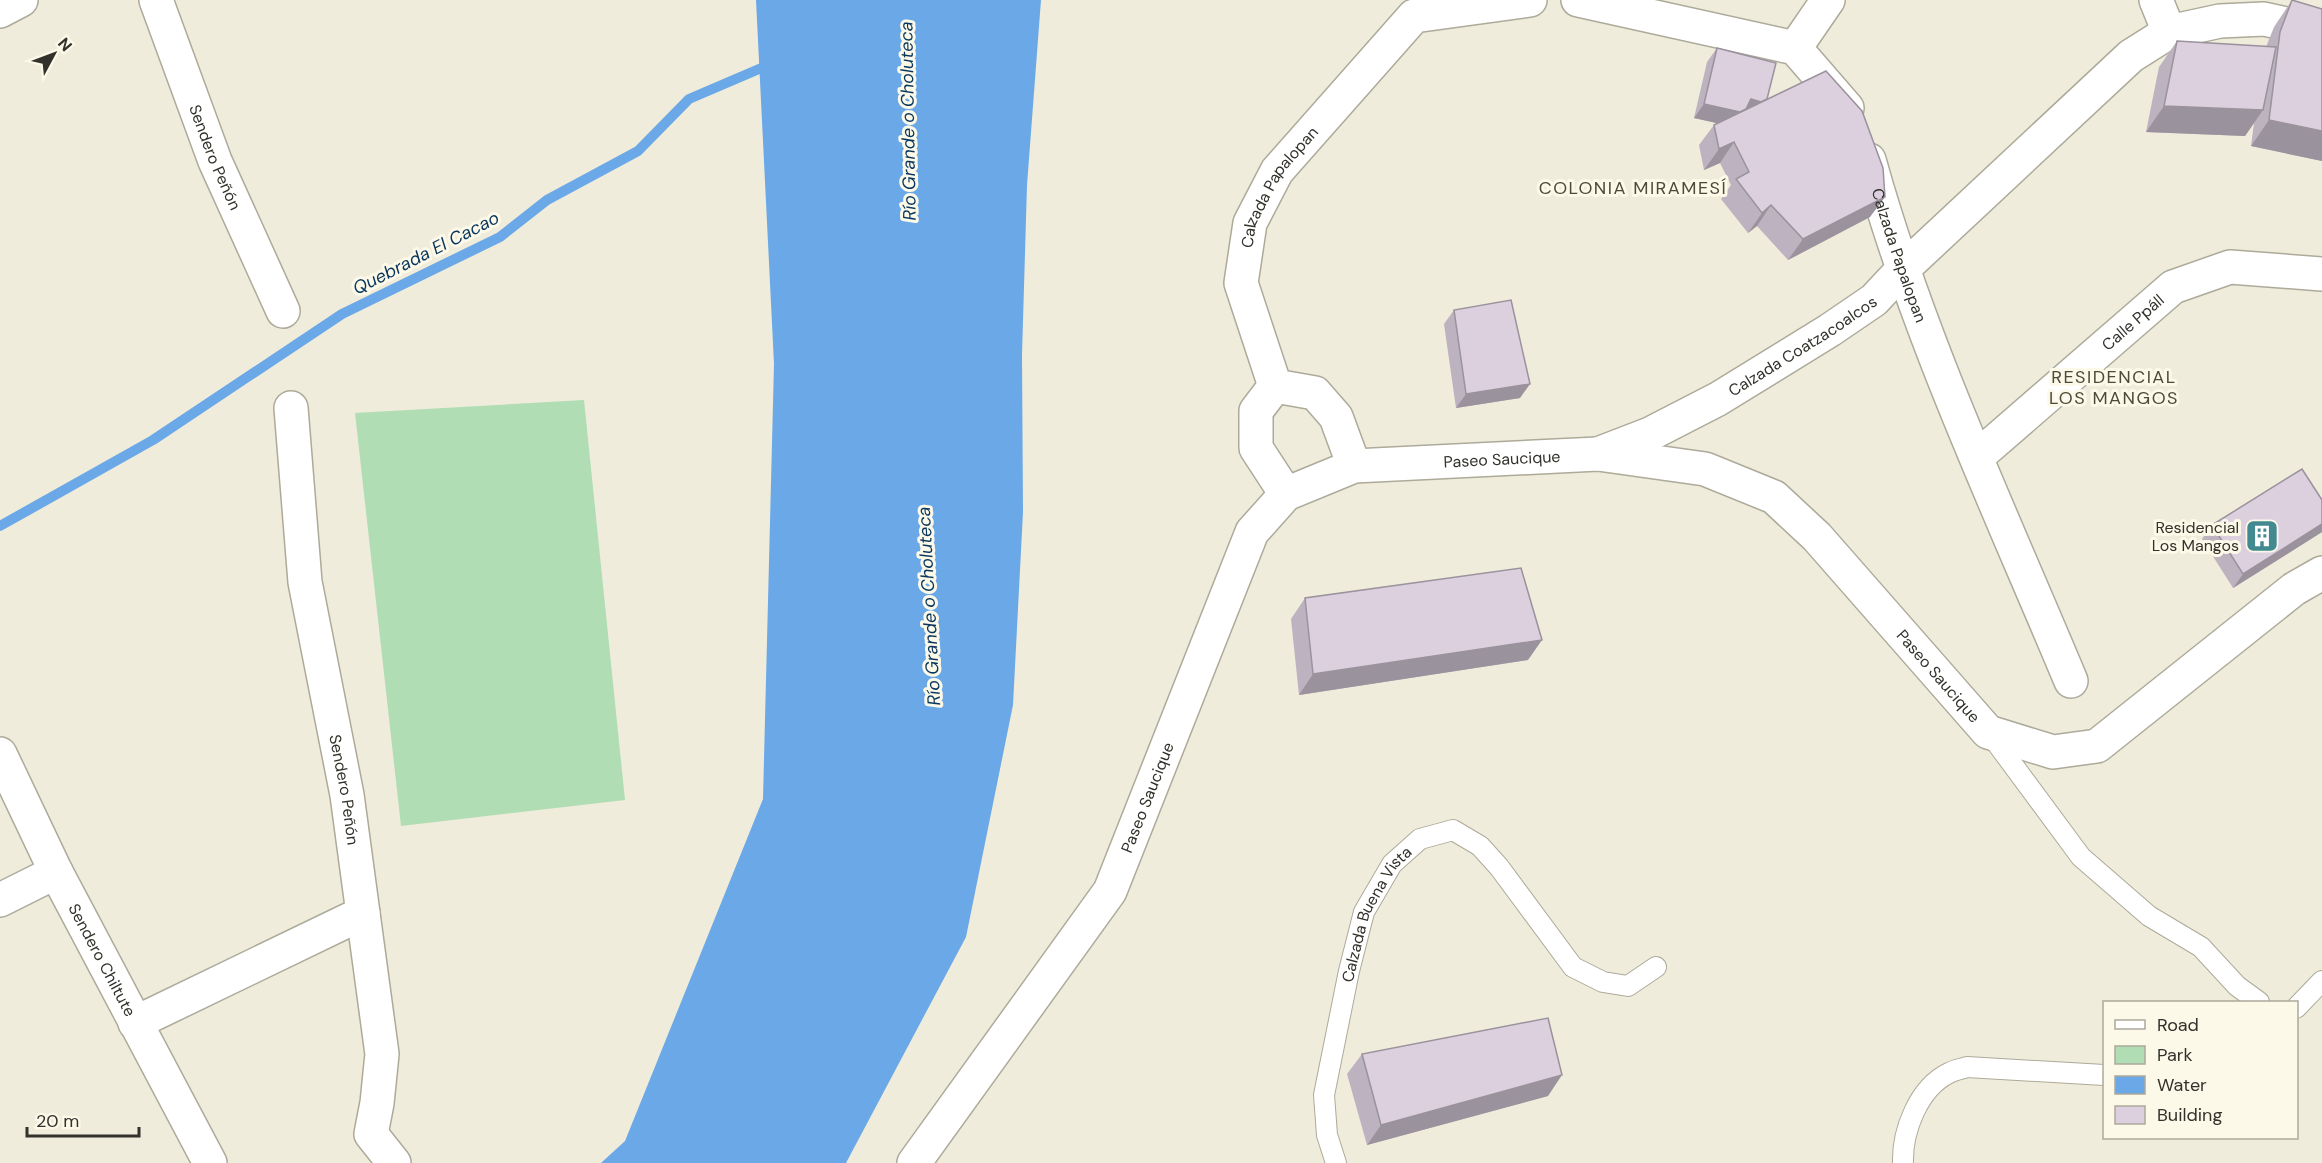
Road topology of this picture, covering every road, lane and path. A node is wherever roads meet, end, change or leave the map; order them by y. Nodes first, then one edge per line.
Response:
1 (21, 0) edge
2 (156, 0) edge
3 (1530, 0) edge
4 (1578, 0) edge
5 (1828, 0) edge
6 (2156, 0) edge
7 (0, 11) edge
8 (2169, 32) junction
9 (2322, 32) edge
10 (1795, 48) junction
11 (1903, 269) junction
12 (2322, 274) edge
13 (283, 311) dead end
14 (1275, 386) junction
15 (291, 408) dead end
16 (1598, 454) junction
17 (1977, 457) junction
18 (1354, 466) junction
19 (1286, 494) junction
20 (2322, 573) edge
21 (2071, 681) dead end
22 (1988, 732) junction
23 (0, 754) edge
24 (56, 873) junction
25 (0, 900) edge
26 (363, 913) junction
27 (1656, 967) dead end
28 (2322, 981) edge
29 (2258, 1001) edge
30 (2298, 1006) edge
31 (135, 1023) junction
32 (2103, 1075) edge
33 (210, 1163) edge
34 (394, 1163) edge
35 (914, 1163) edge
36 (1336, 1163) edge
37 (1904, 1163) edge

1 - 7 street
2 - 13 street, Sendero Peñón
3 - 14 street, Calzada Papalopan
4 - 10 street
5 - 10 street
6 - 8 street
8 - 9 street
8 - 11 street, Calzada Coatzacoalcos
10 - 11 street, Calzada Papalopan
11 - 16 street, Calzada Coatzacoalcos
11 - 17 street, Calzada Papalopan
12 - 17 street, Calle Ppáll
14 - 18 street
14 - 19 street
15 - 26 street, Sendero Peñón
16 - 18 street, Paseo Saucique
16 - 22 street, Paseo Saucique
17 - 21 street, Calzada Papalopan
18 - 19 street, Paseo Saucique
19 - 35 street, Paseo Saucique
20 - 22 street, Paseo Saucique
22 - 29 lane
23 - 24 street, Sendero Chiltute
24 - 25 street
24 - 31 street, Sendero Chiltute
26 - 31 street
26 - 34 street, Sendero Peñón
27 - 36 lane, Calzada Buena Vista
28 - 30 lane
31 - 33 street, Sendero Chiltute
32 - 37 lane

